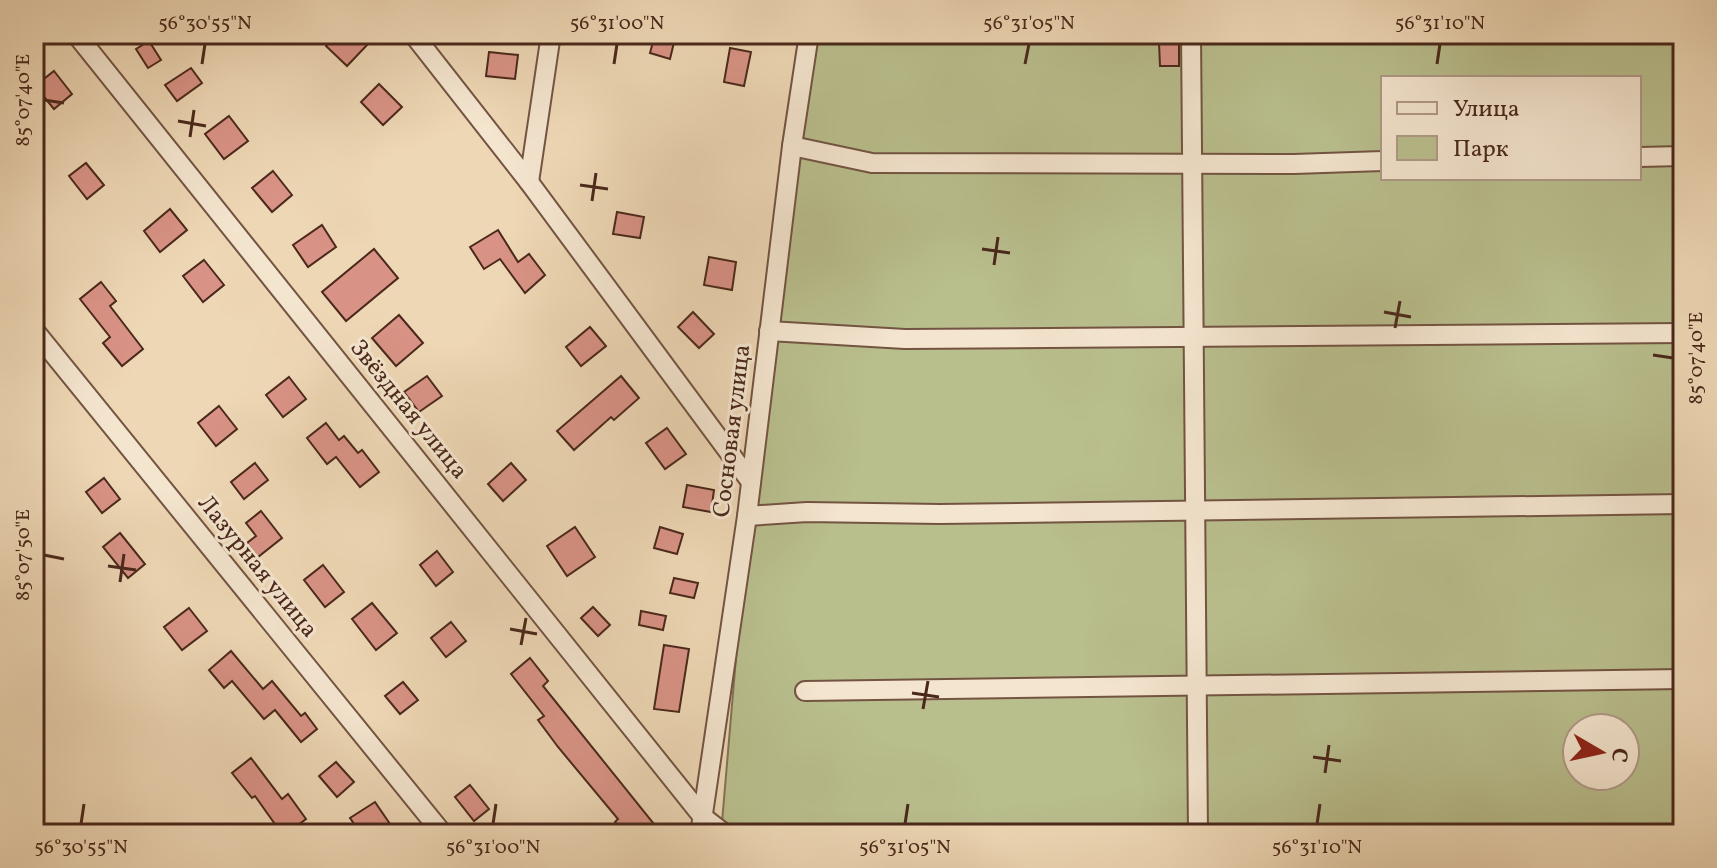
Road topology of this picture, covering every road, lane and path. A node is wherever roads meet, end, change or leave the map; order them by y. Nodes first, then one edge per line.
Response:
1 (76, 34) edge
2 (413, 34) edge
3 (551, 34) edge
4 (809, 34) edge
5 (1191, 34) edge
6 (792, 146) junction
7 (1683, 156) edge
8 (1641, 157) edge
9 (1381, 161) edge
10 (1193, 162) junction
11 (529, 182) junction
12 (34, 330) edge
13 (769, 331) junction
14 (1683, 333) edge
15 (1194, 336) junction
16 (751, 482) junction
17 (1683, 504) edge
18 (1195, 510) junction
19 (747, 516) junction
20 (1683, 679) edge
21 (1196, 687) junction
22 (805, 691) dead end
23 (702, 825) edge
24 (443, 834) edge
25 (725, 834) edge
26 (1198, 834) edge

1 - 23 street, Звёздная улица
2 - 11 street
3 - 11 street
4 - 6 street, Сосновая улица
5 - 10 street
6 - 10 street
6 - 13 street, Сосновая улица
7 - 8 street
9 - 10 street
10 - 15 street
11 - 16 street
12 - 24 street, Лазурная улица
13 - 15 street
13 - 16 street, Сосновая улица
14 - 15 street
15 - 18 street
16 - 19 street, Сосновая улица
17 - 18 street
18 - 19 street
18 - 21 street
19 - 23 street, Сосновая улица
20 - 21 street
21 - 22 street
21 - 26 street
23 - 25 street, Звёздная улица

